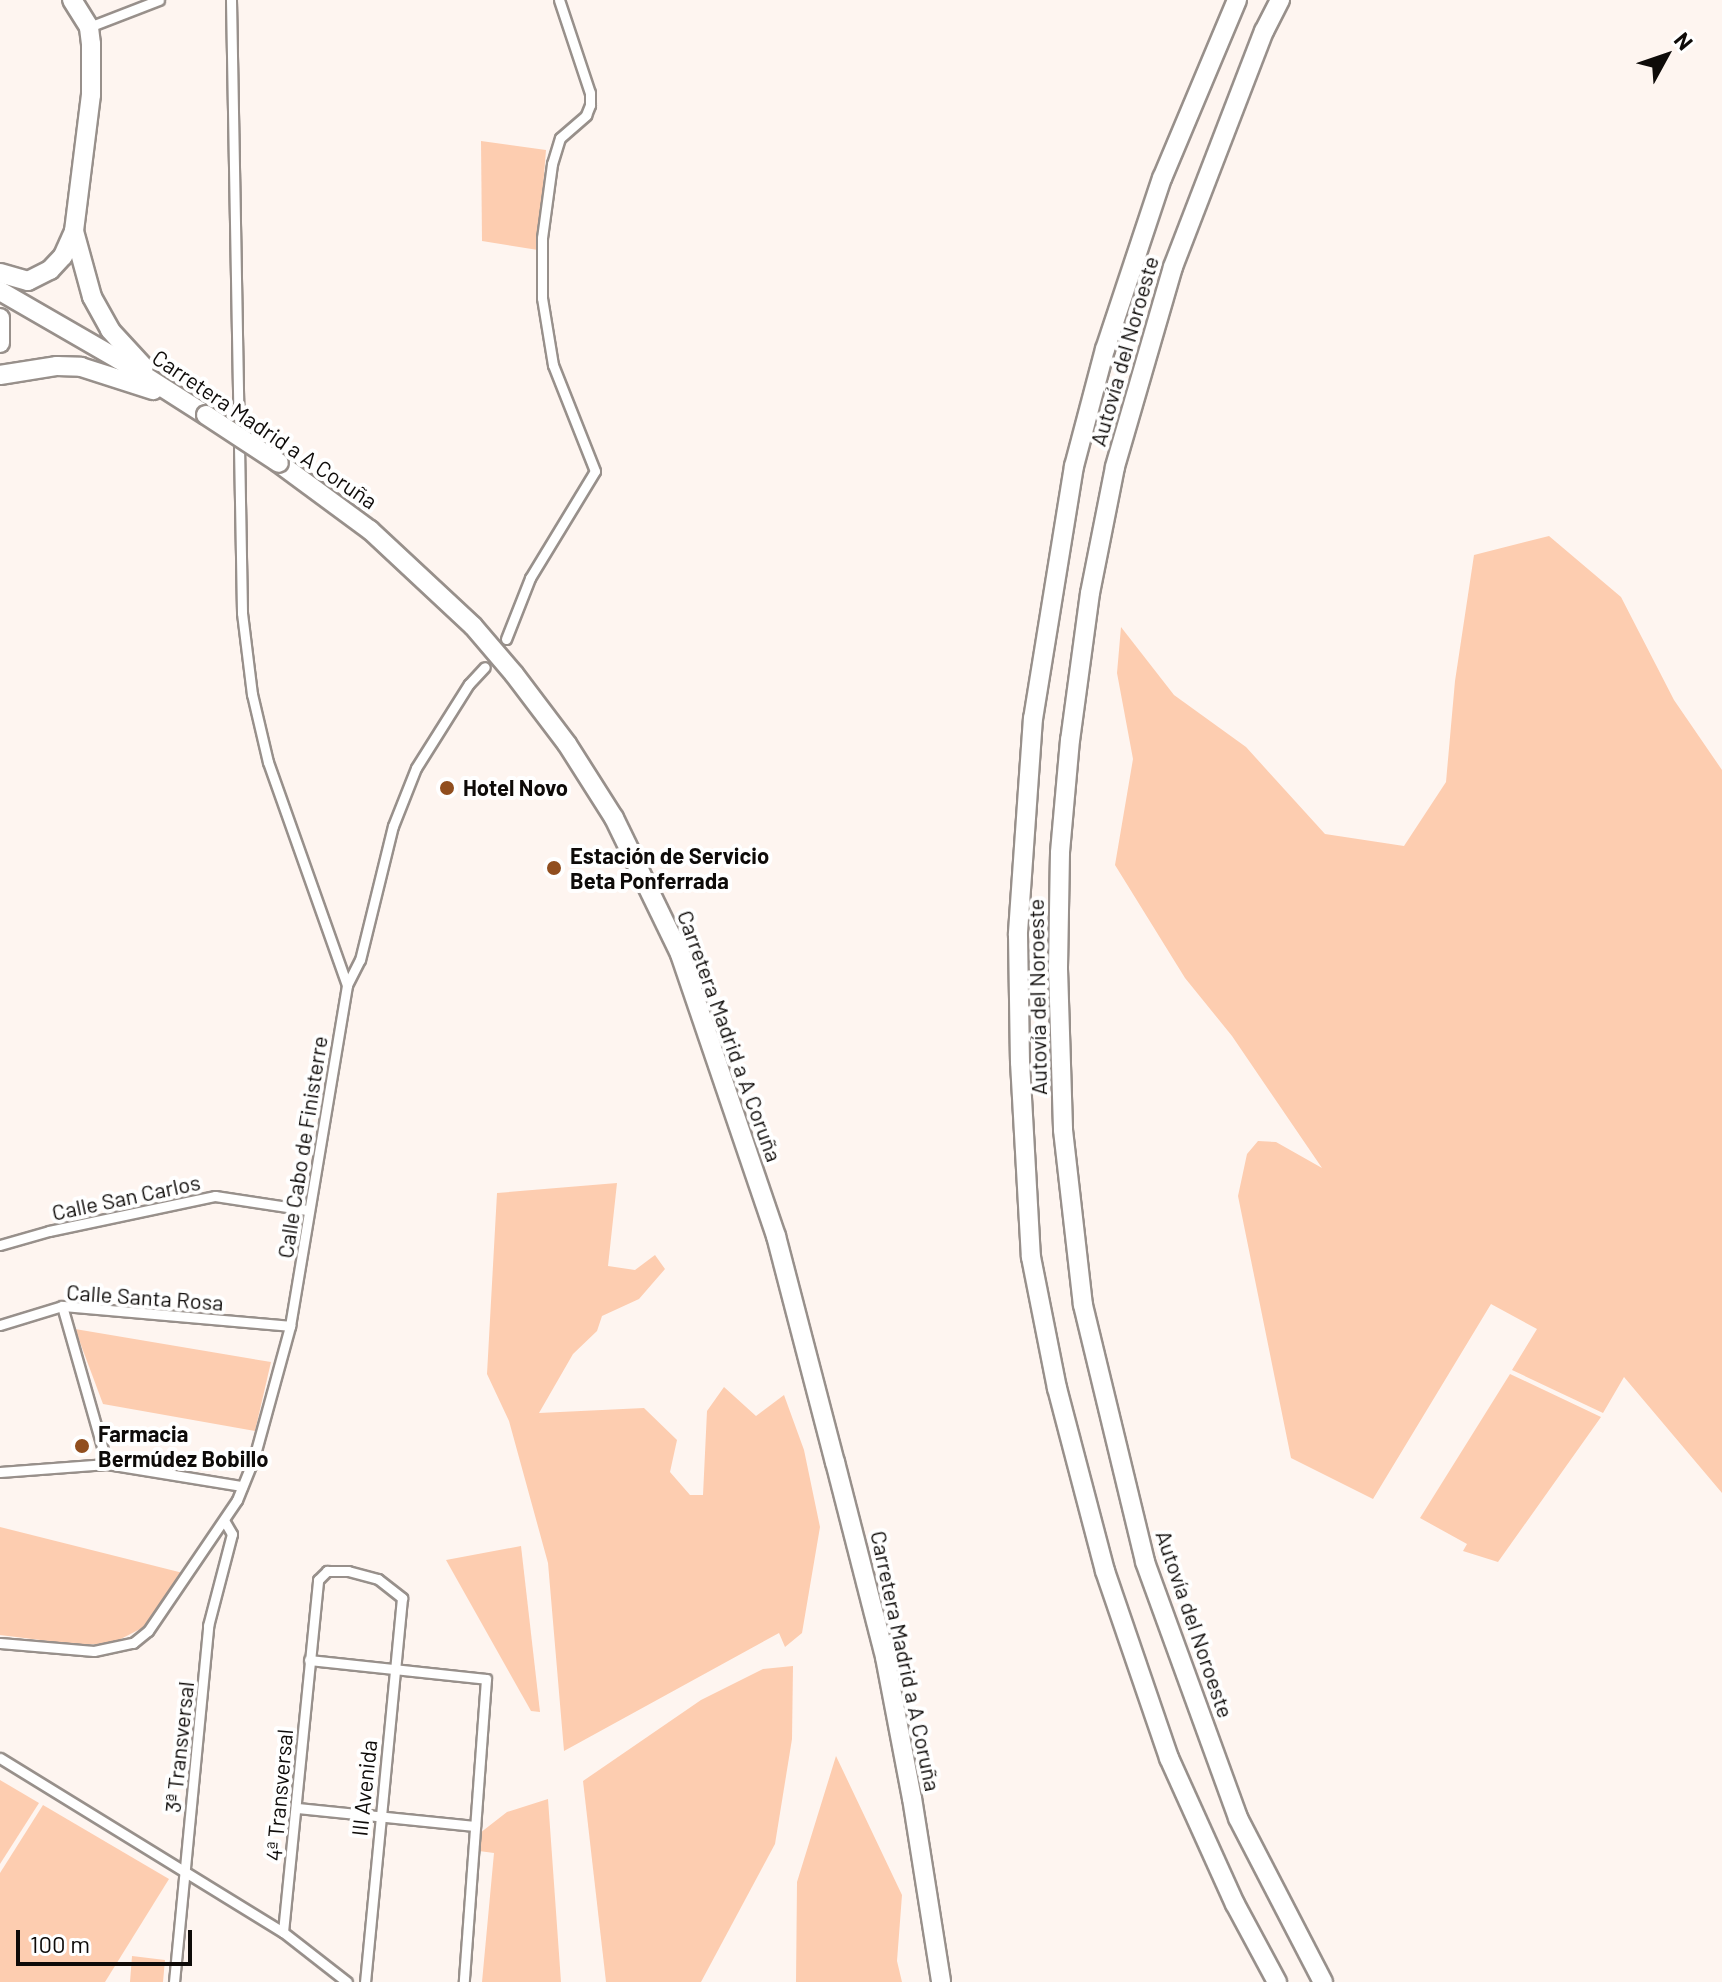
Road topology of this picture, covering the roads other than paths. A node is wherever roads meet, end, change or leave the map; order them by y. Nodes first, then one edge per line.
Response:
1 (72, 0) edge
2 (159, 0) edge
3 (231, 0) edge
4 (559, 0) edge
5 (1237, 0) edge
6 (1280, 1) edge
7 (89, 27) junction
8 (74, 231) junction
9 (0, 273) edge
10 (0, 291) edge
11 (0, 318) edge
12 (0, 343) edge
13 (0, 375) edge
14 (206, 415) junction
15 (506, 639) dead end
16 (485, 667) dead end
17 (347, 985) junction
18 (307, 1210) junction
19 (0, 1245) edge
20 (62, 1306) junction
21 (0, 1325) edge
22 (290, 1326) junction
23 (107, 1464) junction
24 (0, 1472) edge
25 (242, 1486) junction
26 (224, 1520) junction
27 (402, 1598) joint
28 (0, 1643) edge
29 (309, 1660) junction
30 (396, 1670) junction
31 (0, 1758) edge
32 (297, 1808) junction
33 (379, 1818) junction
34 (475, 1826) junction
35 (183, 1872) junction
36 (283, 1932) junction
37 (343, 1980) edge
38 (174, 1982) edge
39 (365, 1982) edge
40 (464, 1982) edge
41 (941, 1982) edge
42 (1277, 1982) edge
43 (1323, 1982) edge

1 - 7 highway
2 - 7 street
3 - 17 street
4 - 15 street
5 - 42 highway, Autovía del Noroeste
6 - 43 highway, Autovía del Noroeste
7 - 8 highway
8 - 9 highway
8 - 14 highway
10 - 14 highway, Carretera Madrid a A Coruña
11 - 12 highway
13 - 14 highway
14 - 41 highway, Carretera Madrid a A Coruña, bridge
16 - 17 street, Calle Cabo de Finisterre
17 - 18 street, Calle Cabo de Finisterre
18 - 19 street, Calle San Carlos
18 - 22 street, Calle Cabo de Finisterre
20 - 21 street, Calle Santa Rosa
20 - 22 street, Calle Santa Rosa
20 - 23 street
22 - 25 street, Calle Cabo de Finisterre
23 - 24 street
23 - 25 street
25 - 26 street, Calle Cabo de Finisterre
26 - 28 street, Calle Cabo de Finisterre
26 - 35 street, 3ª Transversal
27 - 29 street, 4ª Transversal
27 - 30 street, III Avenida
29 - 30 street
29 - 32 street, 4ª Transversal
30 - 33 street, III Avenida
30 - 34 street
31 - 35 street
32 - 33 street
32 - 36 street, 4ª Transversal
33 - 34 street
33 - 39 street, III Avenida
34 - 40 street
35 - 36 street
35 - 38 street, 3ª Transversal
36 - 37 street

